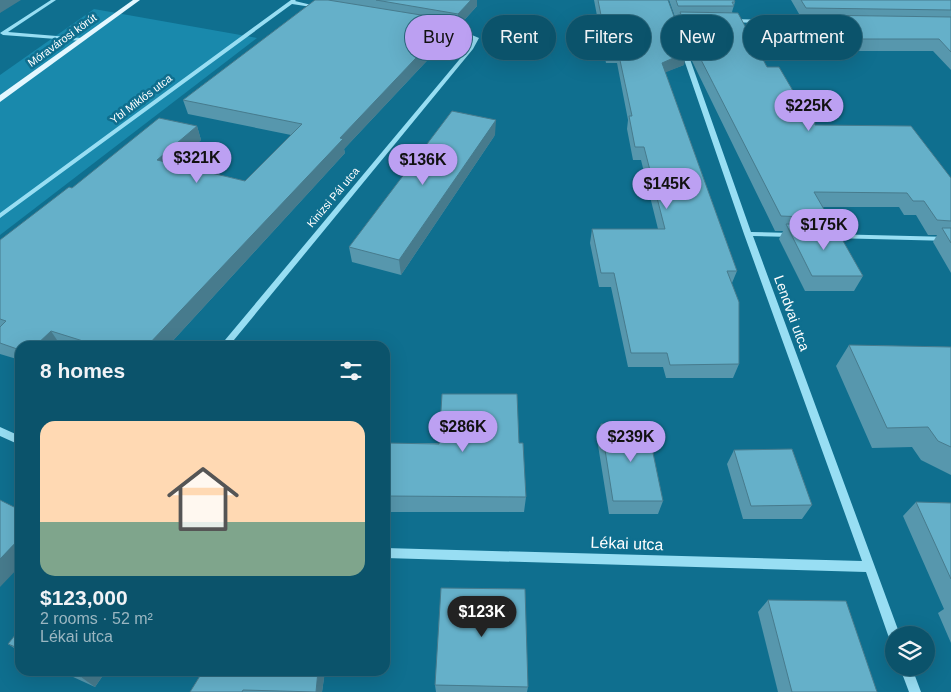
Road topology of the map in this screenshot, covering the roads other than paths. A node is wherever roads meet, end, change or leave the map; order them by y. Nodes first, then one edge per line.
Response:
1 (54, 0) edge
2 (137, 0) edge
3 (293, 1) edge
4 (327, 9) edge
5 (1, 33) edge
6 (472, 36) edge
7 (81, 40) junction
8 (472, 46) edge
9 (461, 60) edge
10 (687, 60) edge
11 (0, 99) edge
12 (0, 216) edge
13 (748, 234) junction
14 (806, 236) edge
15 (825, 236) edge
16 (951, 239) edge
17 (228, 341) edge
18 (0, 431) edge
19 (15, 438) edge
20 (390, 553) edge
21 (868, 567) junction
22 (891, 626) edge
23 (909, 676) edge
24 (915, 692) edge

1 - 5 lane
2 - 7 main road, Móravárosi körút
3 - 4 street
3 - 12 street, Ybl Miklós utca
5 - 7 lane
6 - 8 street, Kinizsi Pál utca
7 - 11 main road, Móravárosi körút
9 - 17 street, Kinizsi Pál utca
10 - 13 street, Lendvai utca
13 - 14 street
13 - 21 street, Lendvai utca
15 - 16 street
18 - 19 street
20 - 21 street, Lékai utca
21 - 22 street, Lendvai utca
23 - 24 street

